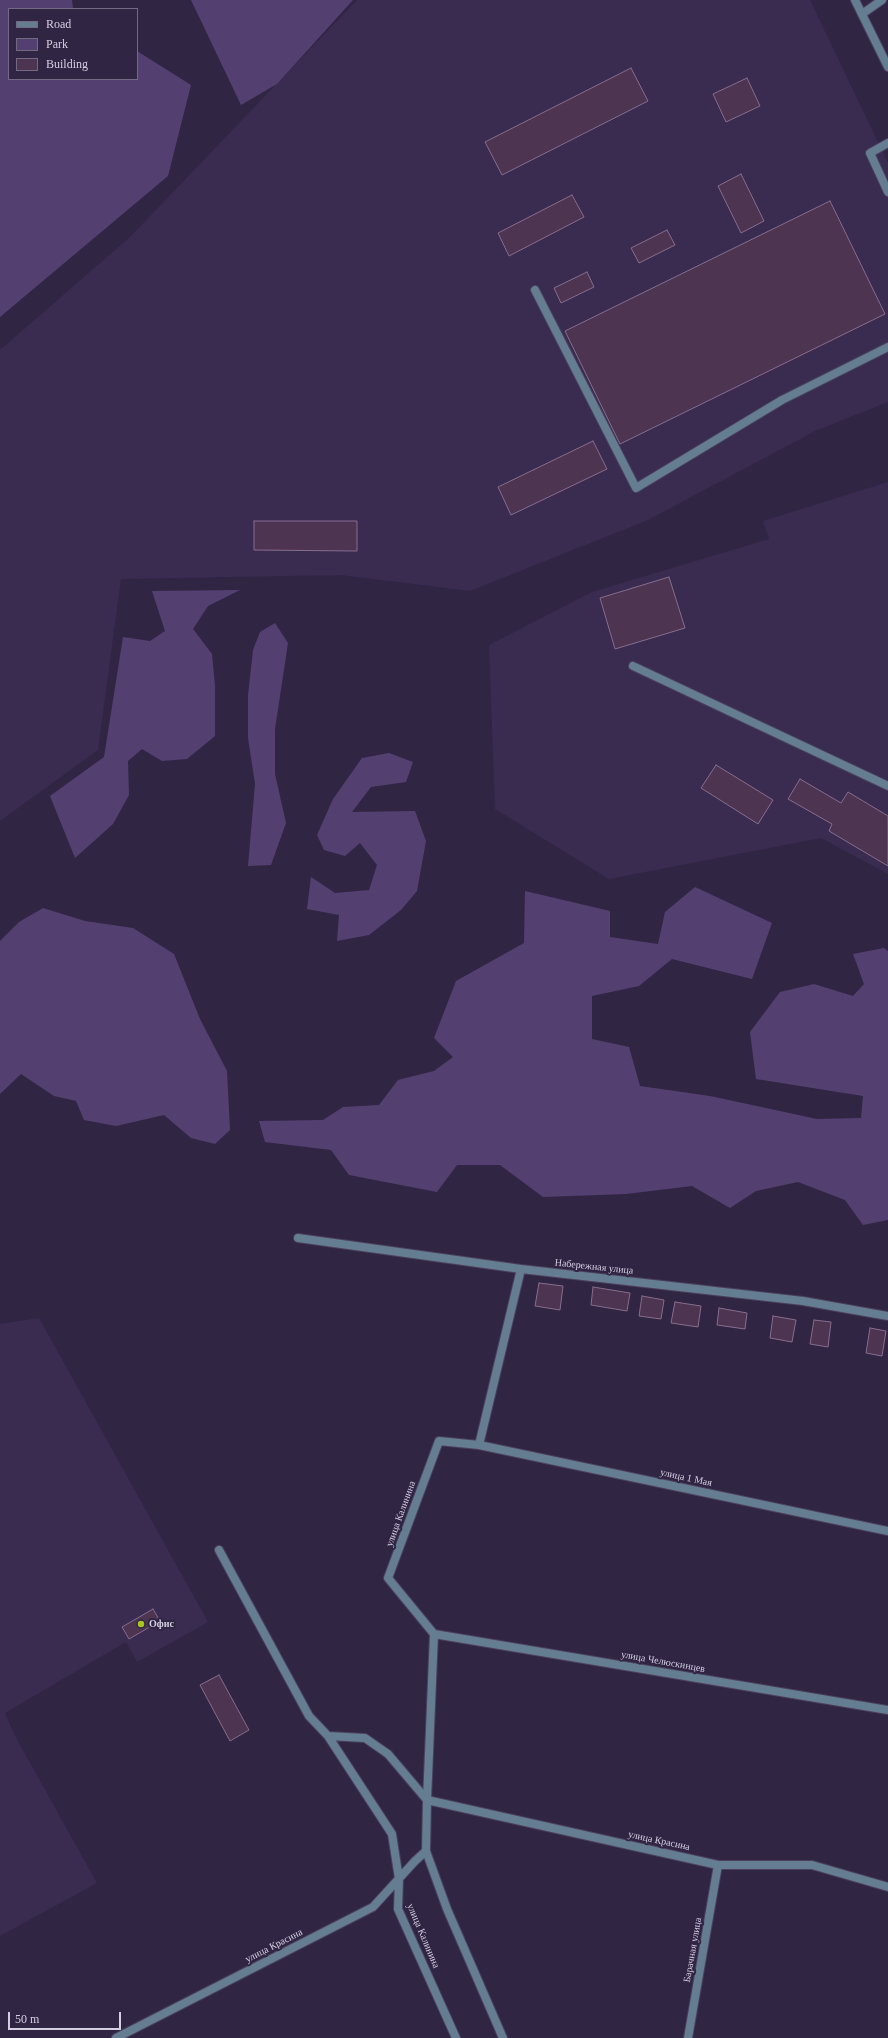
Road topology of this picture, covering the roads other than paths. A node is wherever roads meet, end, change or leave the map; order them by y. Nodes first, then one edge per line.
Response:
1 (855, 0) edge
2 (882, 0) edge
3 (862, 14) junction
4 (888, 67) edge
5 (888, 143) edge
6 (888, 192) edge
7 (535, 290) dead end
8 (888, 347) edge
9 (633, 666) dead end
10 (888, 786) edge
11 (298, 1238) dead end
12 (521, 1269) junction
13 (888, 1316) edge
14 (479, 1445) junction
15 (888, 1531) edge
16 (218, 1550) dead end
17 (434, 1634) junction
18 (888, 1710) edge
19 (328, 1736) junction
20 (427, 1800) junction
21 (426, 1851) junction
22 (718, 1865) junction
23 (399, 1880) junction
24 (888, 1887) edge
25 (116, 2038) edge
26 (456, 2038) edge
27 (504, 2038) edge
28 (688, 2038) edge

1 - 3 street
2 - 3 street
3 - 4 street
5 - 6 street
7 - 8 street
9 - 10 street
11 - 12 street, Набережная улица
12 - 13 street, Набережная улица
12 - 14 street
14 - 15 street, улица 1 Мая
14 - 17 street, улица Калинина
16 - 19 street, улица Калинина
17 - 18 street, улица Челюскинцев
17 - 20 street
19 - 20 street
19 - 23 street, улица Калинина
20 - 21 street
20 - 22 street, улица Красина
21 - 23 street, улица Красина
21 - 27 street
22 - 24 street, улица Красина
22 - 28 street, Барачная улица
23 - 25 street, улица Красина
23 - 26 street, улица Калинина

